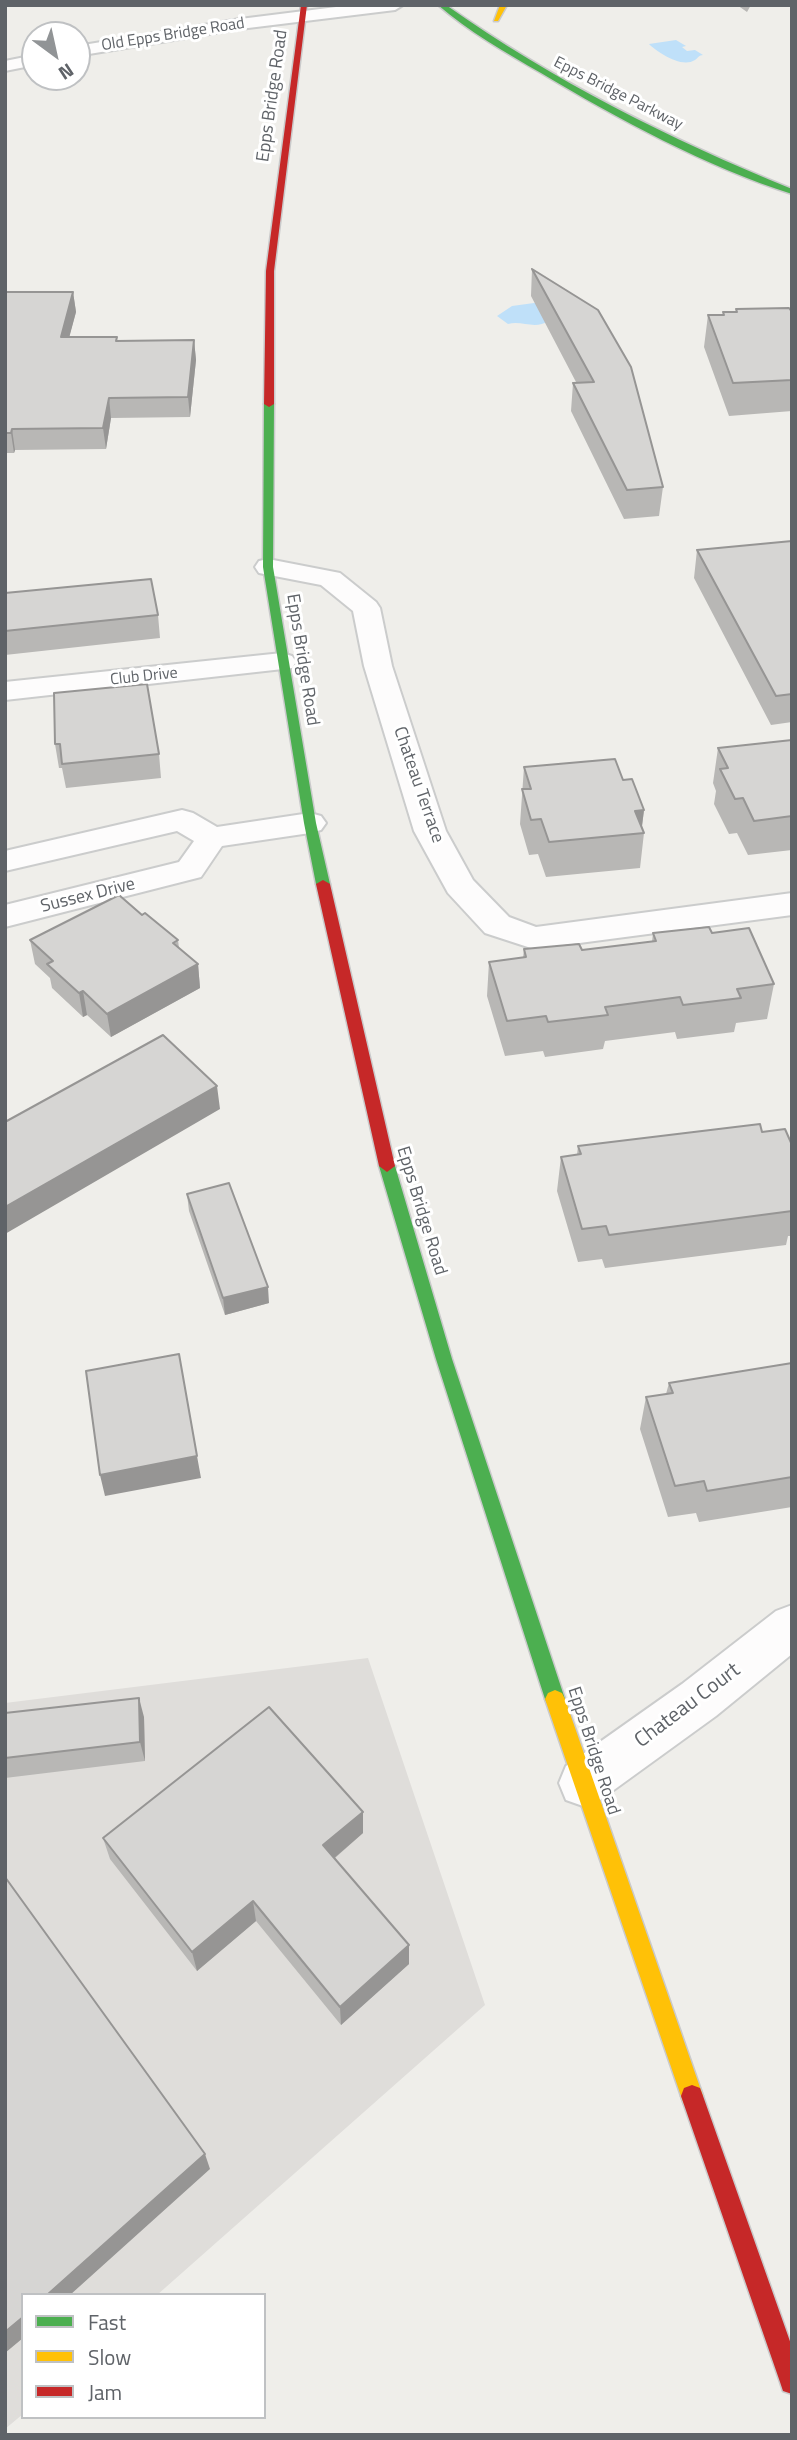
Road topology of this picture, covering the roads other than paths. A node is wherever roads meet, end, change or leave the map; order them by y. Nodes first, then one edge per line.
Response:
1 (395, 5) edge
2 (441, 5) edge
3 (304, 11) edge
4 (183, 15) dead end
5 (162, 24) dead end
6 (91, 49) edge
7 (792, 192) edge
8 (268, 568) junction
9 (282, 663) junction
10 (5, 691) edge
11 (310, 823) junction
12 (212, 838) junction
13 (5, 861) edge
14 (792, 904) edge
15 (5, 916) edge
16 (792, 1626) edge
17 (583, 1783) junction
18 (792, 2382) edge

1 - 3 street, Old Epps Bridge Road
2 - 7 street, Epps Bridge Parkway
3 - 6 street, Old Epps Bridge Road
3 - 8 street, Epps Bridge Road
4 - 5 street
8 - 9 street, Epps Bridge Road
8 - 14 street, Chateau Terrace
9 - 10 street, Club Drive
9 - 11 street, Epps Bridge Road
11 - 12 street
11 - 17 street, Epps Bridge Road
12 - 13 street
12 - 15 street, Sussex Drive
16 - 17 street, Chateau Court
17 - 18 street, Epps Bridge Road

